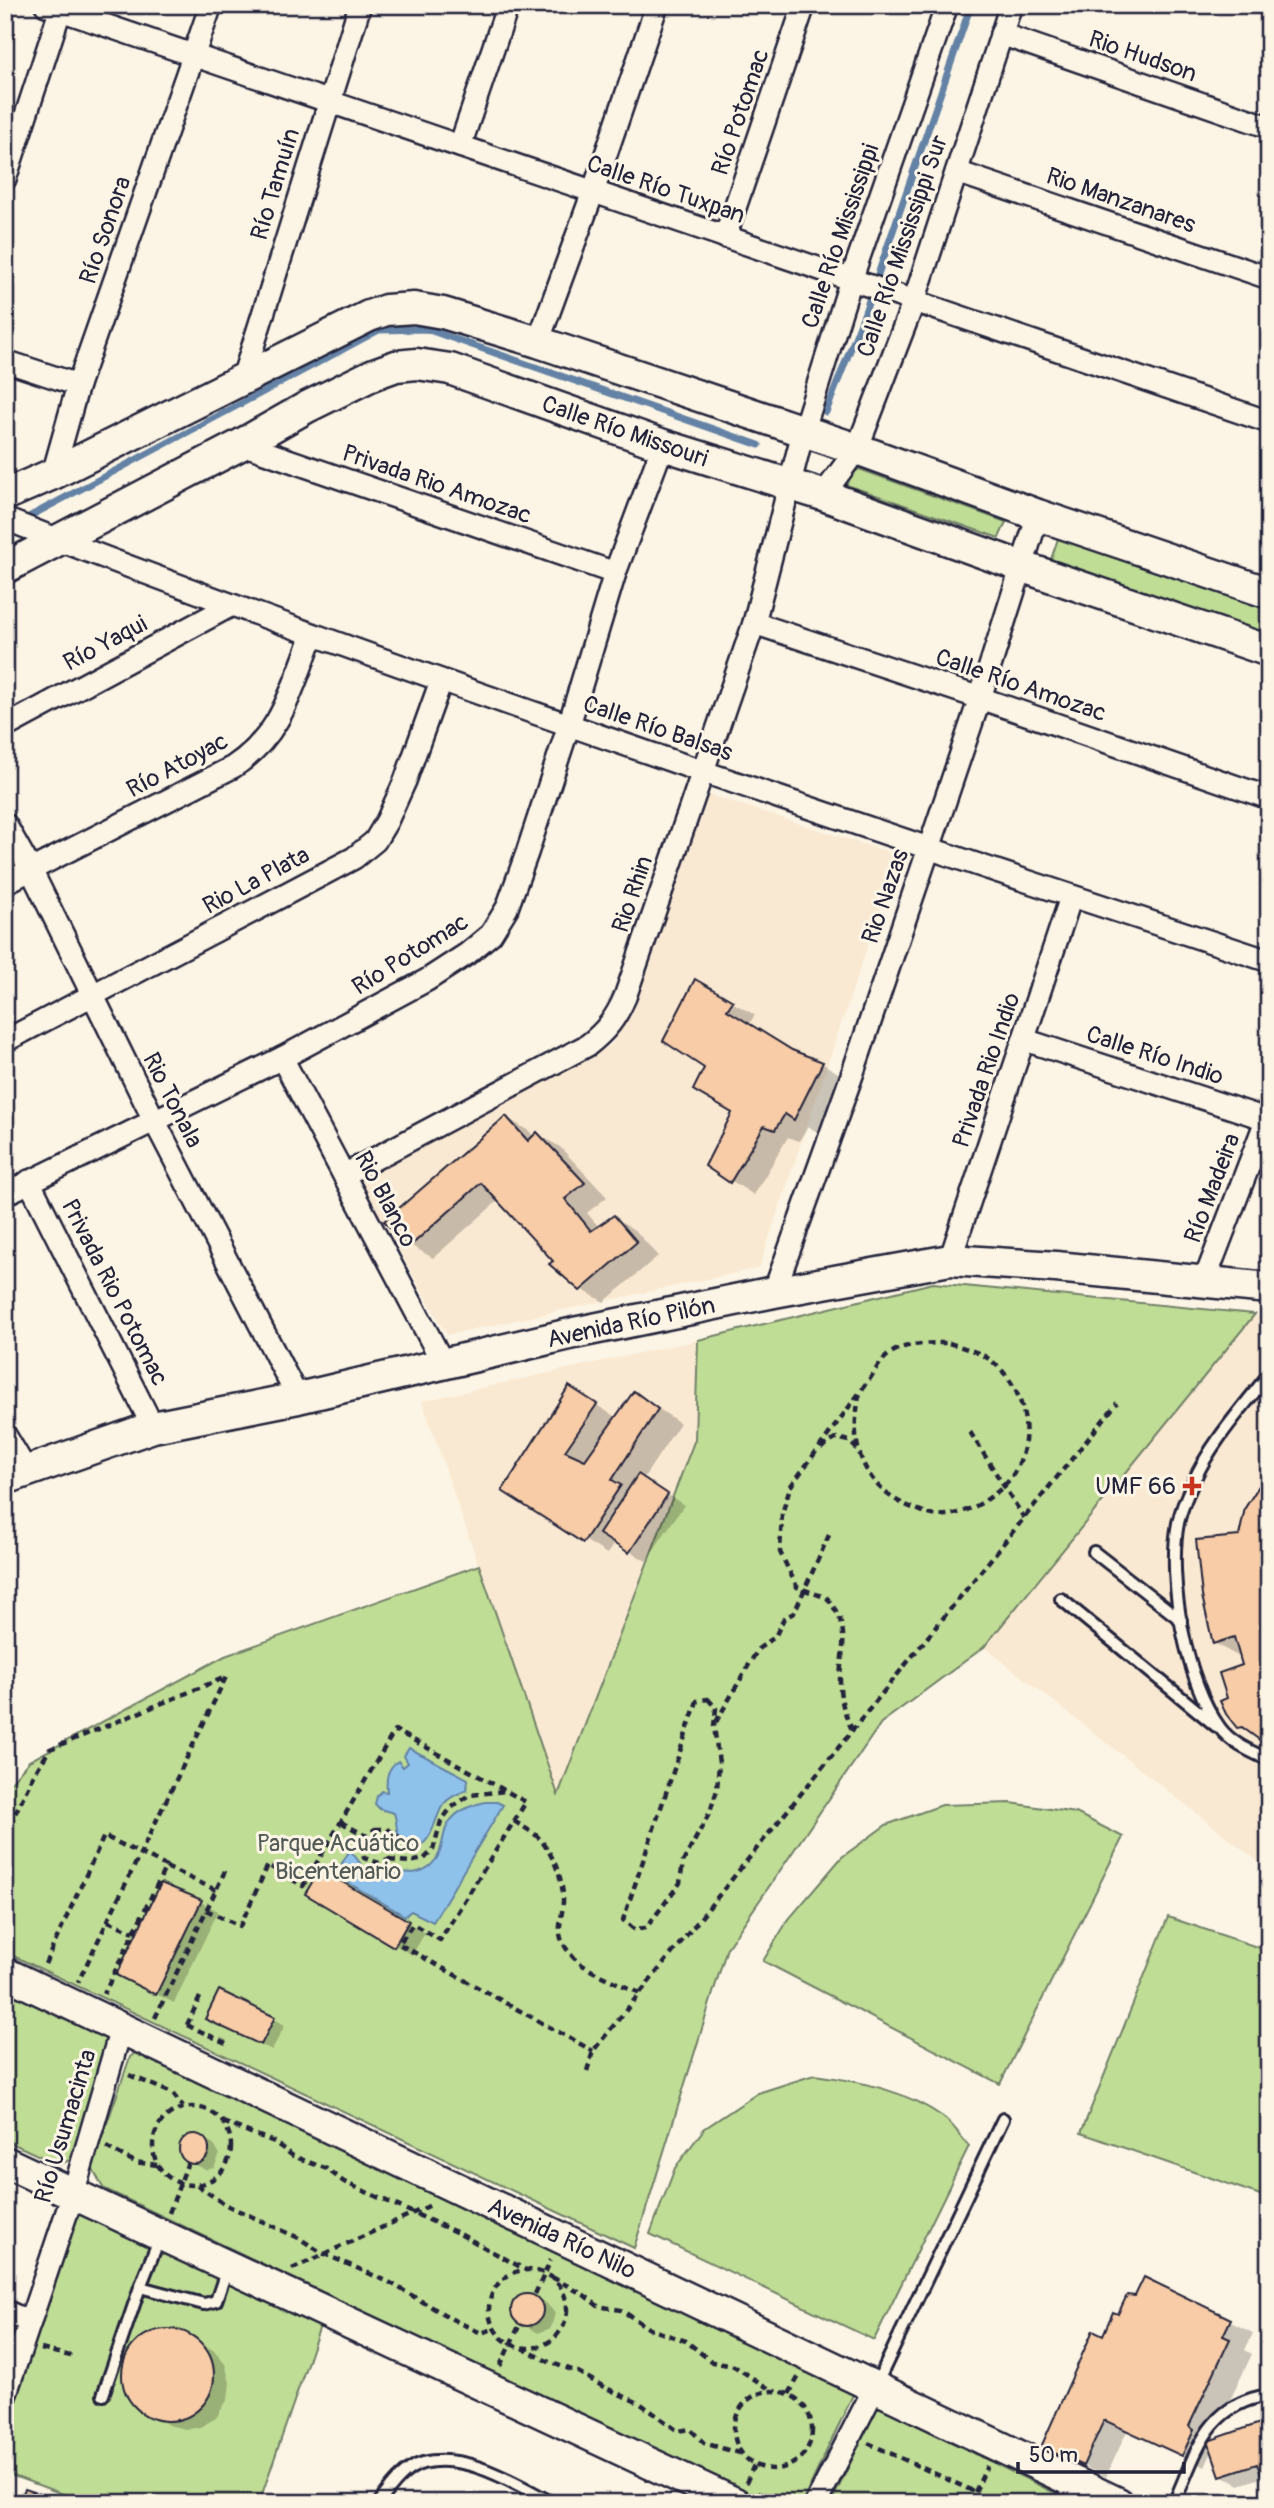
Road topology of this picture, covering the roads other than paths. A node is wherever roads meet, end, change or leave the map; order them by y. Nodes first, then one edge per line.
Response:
1 (211, 5) edge
2 (360, 5) edge
3 (508, 5) edge
4 (657, 5) edge
5 (804, 5) edge
6 (947, 5) edge
7 (1011, 5) edge
8 (56, 7) edge
9 (1001, 34) junction
10 (195, 54) junction
11 (328, 102) junction
12 (1269, 127) edge
13 (460, 146) junction
14 (957, 172) junction
15 (5, 179) edge
16 (593, 192) junction
17 (725, 237) junction
18 (1269, 278) edge
19 (861, 283) junction
20 (907, 299) junction
21 (538, 342) junction
22 (5, 360) edge
23 (243, 378) junction
24 (78, 385) junction
25 (1269, 422) edge
26 (803, 432) junction
27 (242, 444) junction
28 (663, 445) junction
29 (857, 449) junction
30 (53, 474) junction
31 (789, 486) junction
32 (5, 495) edge
33 (823, 495) junction
34 (1038, 514) junction
35 (5, 519) edge
36 (47, 536) junction
37 (1020, 566) junction
38 (5, 568) edge
39 (615, 573) junction
40 (1269, 593) edge
41 (230, 606) junction
42 (754, 624) junction
43 (313, 635) junction
44 (1269, 651) edge
45 (441, 681) junction
46 (980, 698) junction
47 (569, 725) junction
48 (5, 727) edge
49 (702, 771) junction
50 (1269, 798) edge
51 (5, 824) edge
52 (929, 849) junction
53 (31, 870) junction
54 (5, 883) edge
55 (1072, 897) junction
56 (1269, 961) edge
57 (92, 996) junction
58 (1025, 1040) junction
59 (5, 1041) edge
60 (282, 1058) junction
61 (1268, 1117) edge
62 (154, 1120) junction
63 (344, 1175) junction
64 (29, 1181) junction
65 (5, 1194) edge
66 (950, 1260) junction
67 (1204, 1282) junction
68 (1269, 1289) edge
69 (774, 1292) junction
70 (444, 1364) junction
71 (1269, 1374) edge
72 (298, 1398) junction
73 (153, 1427) junction
74 (5, 1435) edge
75 (15, 1474) edge
76 (1094, 1552) dead end
77 (1061, 1600) dead end
78 (1181, 1620) junction
79 (1221, 1730) junction
80 (1269, 1760) edge
81 (5, 1973) edge
82 (121, 2029) junction
83 (1003, 2119) dead end
84 (5, 2162) edge
85 (73, 2194) junction
86 (167, 2219) junction
87 (229, 2266) junction
88 (140, 2287) junction
89 (5, 2311) edge
90 (30, 2322) junction
91 (875, 2387) junction
92 (103, 2395) dead end
93 (1269, 2395) edge
94 (5, 2396) edge
95 (745, 2494) edge
96 (379, 2503) edge
97 (553, 2503) edge
98 (816, 2503) edge
99 (1118, 2503) edge
100 (1174, 2503) edge

1 - 10 street, Río Sonora
2 - 11 street, Río Tamuín
3 - 13 street
4 - 16 street
5 - 17 street, Río Potomac
6 - 19 street, Calle Río Mississippi
7 - 9 street, Calle Río Mississippi Sur
8 - 10 street, Calle Río Tuxpan
8 - 15 street
9 - 12 street, Rio Hudson
9 - 14 street, Calle Río Mississippi Sur
10 - 11 street, Calle Río Tuxpan
10 - 24 street, Río Sonora
11 - 13 street, Calle Río Tuxpan
11 - 23 street, Río Tamuín
13 - 16 street, Calle Río Tuxpan
14 - 18 street, Rio Manzanares
14 - 20 street, Calle Río Mississippi Sur
16 - 17 street, Calle Río Tuxpan
16 - 21 street
17 - 19 street, Calle Río Tuxpan
19 - 20 street, Calle Río Tuxpan
19 - 26 street, Calle Río Mississippi
20 - 25 street, Calle Río Tuxpan
20 - 29 street, Calle Río Mississippi Sur
21 - 23 street
21 - 26 street
22 - 24 street
23 - 30 street
24 - 30 street, Río Sonora
26 - 29 street
26 - 31 street, Calle Río Mississippi
27 - 28 street, Calle Río Missouri
27 - 36 street, Calle Río Missouri
27 - 39 street, Privada Rio Amozac
28 - 31 street, Calle Río Missouri
28 - 39 street, Río Potomac
29 - 33 street, Calle Río Mississippi Sur
29 - 34 street
30 - 32 street
31 - 33 street, Calle Río Missouri
31 - 42 street, Rio Rhin
33 - 37 street, Calle Río Missouri
34 - 37 street, Rio Nazas
34 - 40 street
35 - 36 street, Calle Río Balsas
36 - 38 street, Calle Río Missouri
36 - 41 street, Calle Río Balsas
37 - 44 street, Calle Río Missouri
37 - 46 street, Rio Nazas
39 - 47 street, Río Potomac
41 - 43 street, Calle Río Balsas
41 - 48 street, Río Yaqui
42 - 46 street, Calle Río Amozac
42 - 49 street, Rio Rhin
43 - 45 street, Calle Río Balsas
43 - 53 street, Río Atoyac
45 - 47 street, Calle Río Balsas
45 - 57 street, Rio La Plata
46 - 50 street, Calle Río Amozac
46 - 52 street, Rio Nazas
47 - 49 street, Calle Río Balsas
47 - 60 street, Río Potomac
49 - 52 street, Calle Río Balsas
49 - 63 street, Rio Rhin
51 - 53 street, Rio Tonala
52 - 55 street, Calle Río Balsas
52 - 69 street, Rio Nazas
53 - 54 street, Río Atoyac
53 - 57 street, Rio Tonala
55 - 56 street, Calle Río Balsas
55 - 58 street, Privada Rio Indio
57 - 59 street, Rio La Plata
57 - 62 street, Rio Tonala
58 - 61 street, Calle Río Indio
58 - 66 street, Privada Rio Indio
60 - 62 street, Río Potomac
60 - 63 street, Rio Blanco
61 - 67 street, Río Madeira
62 - 64 street, Río Potomac
62 - 72 street, Rio Tonala
63 - 70 street, Rio Blanco
64 - 65 street, Río Potomac
64 - 73 street, Privada Rio Potomac
66 - 67 street, Avenida Río Pilón
66 - 69 street, Avenida Río Pilón
67 - 68 street, Avenida Río Pilón
69 - 70 street, Avenida Río Pilón
70 - 72 street, Avenida Río Pilón
71 - 78 lane
72 - 73 street, Avenida Río Pilón
73 - 75 street, Avenida Río Pilón
74 - 75 street
76 - 78 lane
77 - 79 lane
78 - 79 lane
79 - 80 lane
81 - 82 street, Avenida Río Nilo
82 - 85 street, Río Usumacinta
82 - 91 street, Avenida Río Nilo
83 - 91 lane
84 - 85 street
85 - 86 street
85 - 90 street, Río Usumacinta
86 - 87 street
86 - 88 lane
87 - 88 lane
87 - 95 street
88 - 92 lane
89 - 90 street
90 - 94 street, Río Usumacinta
91 - 98 street
91 - 99 street, Avenida Río Nilo
93 - 100 lane
96 - 97 lane

